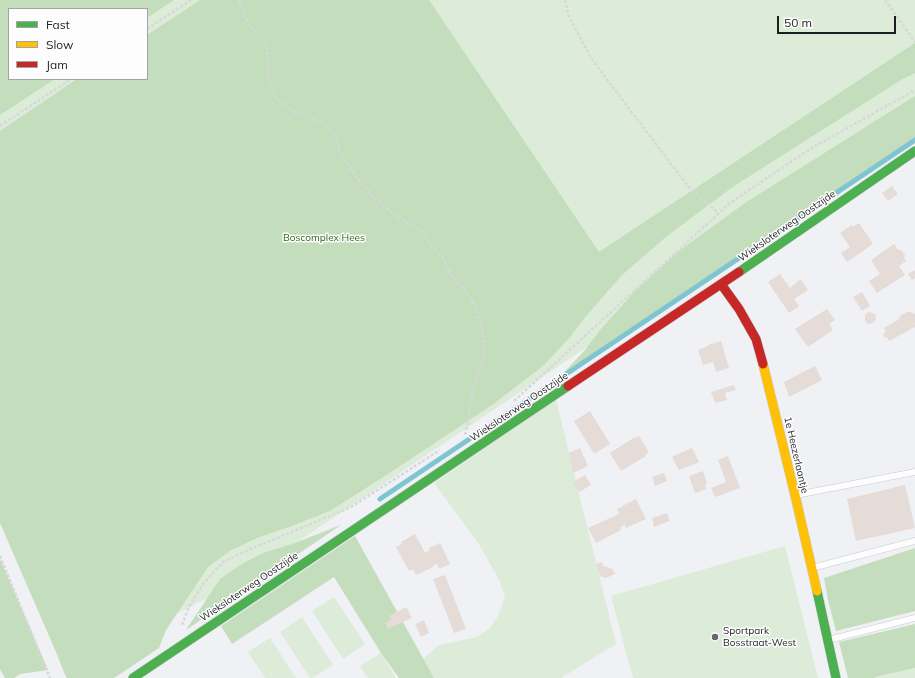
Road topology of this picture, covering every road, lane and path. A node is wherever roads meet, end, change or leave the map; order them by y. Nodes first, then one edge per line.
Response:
1 (191, 0) edge
2 (239, 0) edge
3 (565, 0) edge
4 (885, 0) edge
5 (148, 28) edge
6 (915, 42) edge
7 (69, 80) edge
8 (915, 90) edge
9 (0, 126) edge
10 (915, 151) edge
11 (718, 213) junction
12 (721, 284) junction
13 (512, 402) dead end
14 (471, 430) dead end
15 (465, 434) junction
16 (458, 438) dead end
17 (445, 447) dead end
18 (458, 460) junction
19 (915, 472) edge
20 (795, 495) junction
21 (915, 541) edge
22 (0, 556) edge
23 (811, 569) junction
24 (915, 618) edge
25 (827, 640) junction
26 (185, 643) junction
27 (50, 678) edge
28 (133, 678) edge
29 (836, 678) edge

1 - 5 path
2 - 15 path
3 - 11 path
4 - 6 path
7 - 9 path
8 - 11 path
10 - 12 street, Wieksloterweg Oostzijde
11 - 13 path
12 - 18 street, Wieksloterweg Oostzijde
12 - 20 street, 1e Heezerlaantje
14 - 15 path
15 - 16 path
15 - 18 path
17 - 26 path
18 - 26 street, Wieksloterweg Oostzijde
19 - 20 lane
20 - 23 street, 1e Heezerlaantje
21 - 23 lane
22 - 27 path
23 - 25 street, 1e Heezerlaantje
24 - 25 lane
25 - 29 street, 1e Heezerlaantje
26 - 28 street, Wieksloterweg Oostzijde

